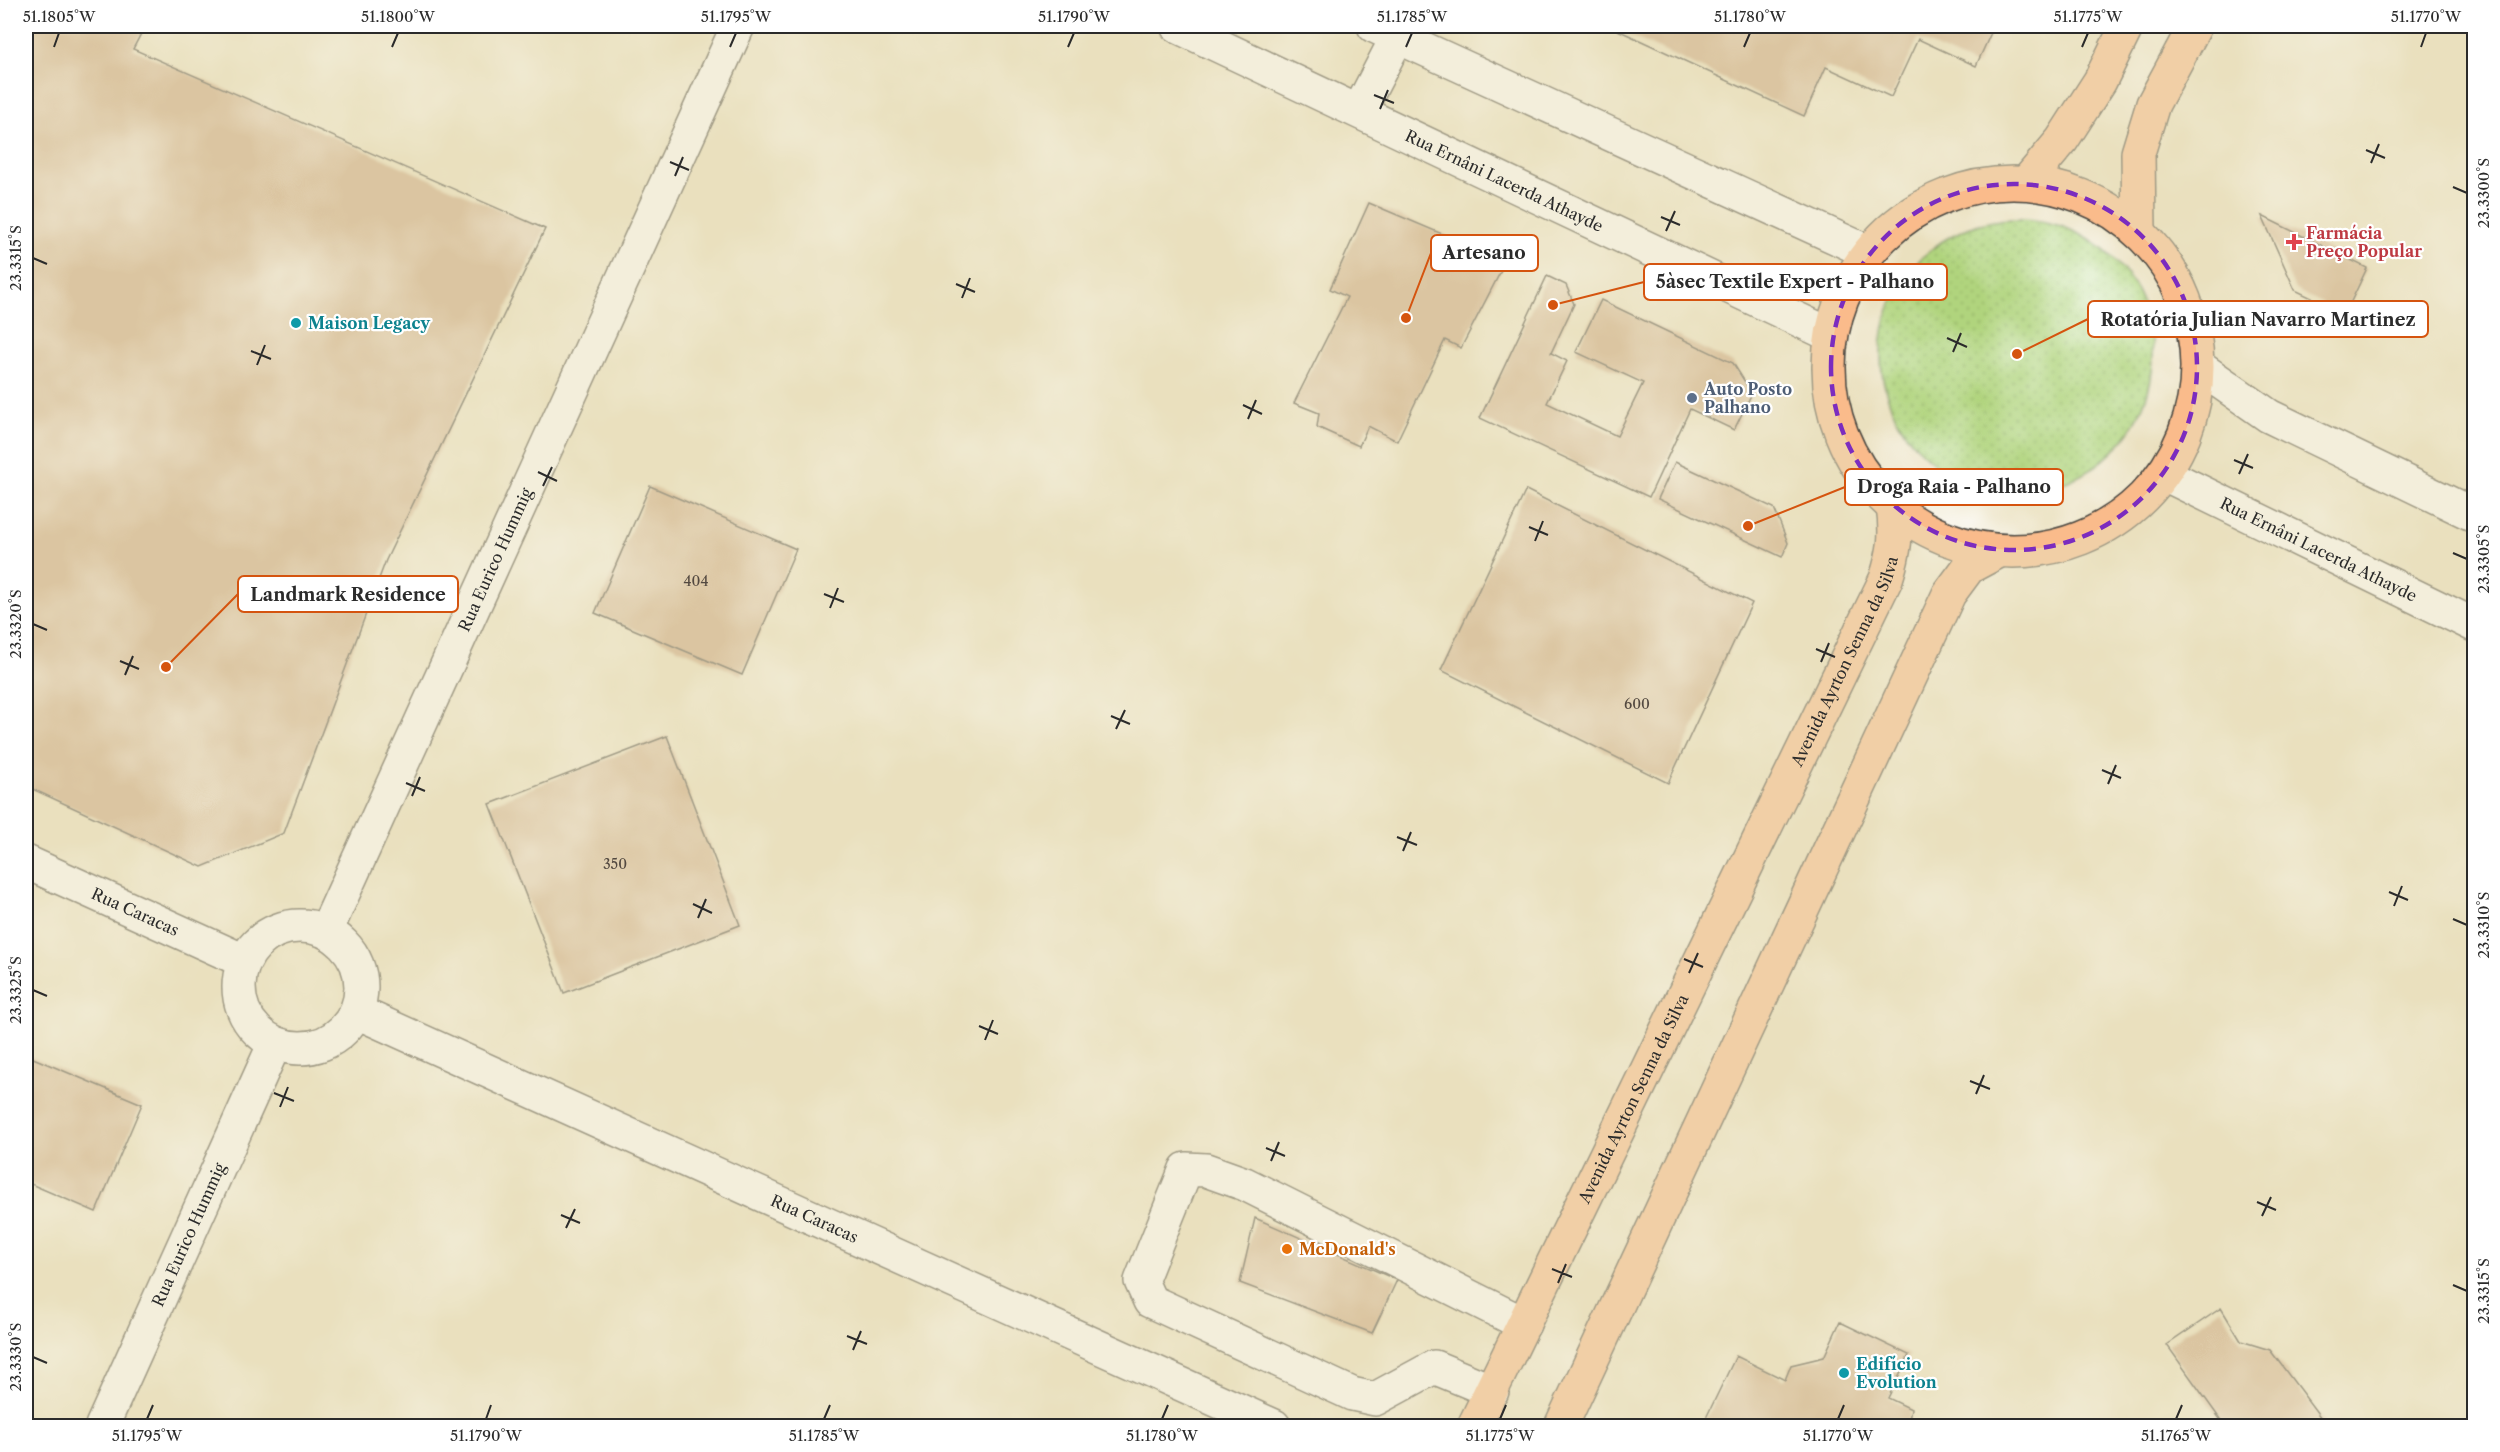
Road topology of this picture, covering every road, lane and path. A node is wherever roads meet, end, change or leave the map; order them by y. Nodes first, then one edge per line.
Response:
1 (738, 26) edge
2 (1177, 26) edge
3 (2127, 26) edge
4 (2195, 26) edge
5 (1391, 29) edge
6 (1359, 111) junction
7 (2026, 183) junction
8 (2139, 231) junction
9 (1868, 252) junction
10 (1831, 335) junction
11 (2199, 367) junction
12 (2164, 474) junction
13 (1893, 506) junction
14 (2475, 515) edge
15 (1999, 551) junction
16 (2475, 626) edge
17 (26, 862) edge
18 (326, 931) junction
19 (244, 961) junction
20 (357, 1012) junction
21 (275, 1043) junction
22 (1524, 1324) junction
23 (1492, 1391) junction
24 (102, 1426) edge
25 (1274, 1426) edge
26 (1474, 1426) edge
27 (1561, 1426) edge

1 - 18 street, Rua Eurico Hummig
2 - 6 street, Rua Ernâni Lacerda Athayde
3 - 7 main road
4 - 8 main road
5 - 6 street
5 - 9 street
6 - 10 street, Rua Ernâni Lacerda Athayde
7 - 8 main road
7 - 9 main road
8 - 11 main road
9 - 10 main road
10 - 13 main road
11 - 12 main road
11 - 14 street
12 - 15 main road
12 - 16 street, Rua Ernâni Lacerda Athayde
13 - 15 main road
13 - 22 main road, Avenida Ayrton Senna da Silva
15 - 27 main road
17 - 19 street, Rua Caracas
18 - 19 street
18 - 20 street
19 - 21 street
20 - 21 street
20 - 25 street, Rua Caracas
21 - 24 street, Rua Eurico Hummig
22 - 23 main road, Avenida Ayrton Senna da Silva
22 - 23 street
23 - 26 main road, Avenida Ayrton Senna da Silva

